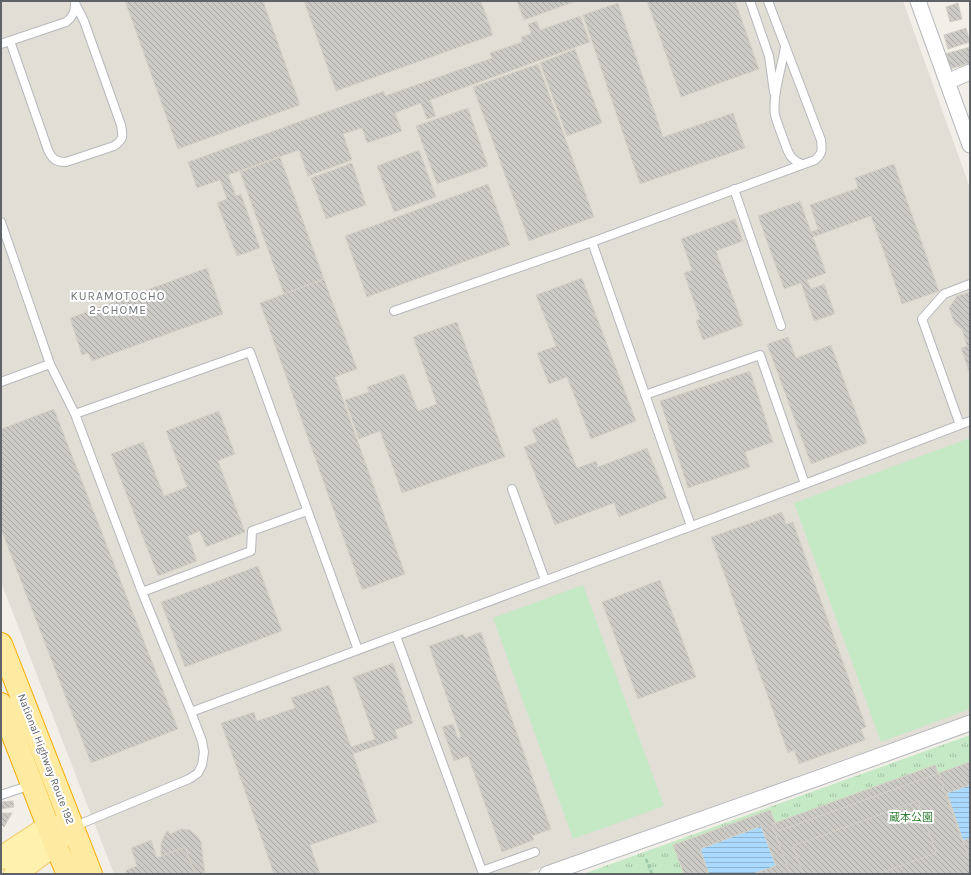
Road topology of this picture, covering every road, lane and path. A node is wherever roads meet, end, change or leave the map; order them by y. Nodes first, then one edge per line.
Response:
1 (750, 1) edge
2 (768, 1) edge
3 (918, 1) edge
4 (75, 2) edge
5 (10, 41) junction
6 (1, 44) edge
7 (786, 47) junction
8 (970, 72) edge
9 (947, 82) junction
10 (775, 98) junction
11 (970, 145) edge
12 (802, 164) junction
13 (734, 189) junction
14 (1, 222) edge
15 (592, 242) junction
16 (970, 284) edge
17 (394, 311) dead end
18 (781, 326) dead end
19 (50, 364) junction
20 (1, 382) edge
21 (645, 395) junction
22 (75, 414) junction
23 (970, 421) edge
24 (960, 425) junction
25 (805, 484) junction
26 (512, 489) dead end
27 (307, 511) junction
28 (691, 526) junction
29 (545, 580) junction
30 (142, 592) junction
31 (396, 636) junction
32 (1, 644) edge
33 (358, 650) junction
34 (1, 704) edge
35 (191, 712) junction
36 (970, 723) edge
37 (32, 785) junction
38 (1, 795) edge
39 (72, 827) junction
40 (51, 836) junction
41 (535, 852) dead end
42 (1, 858) edge
43 (646, 859) dead end
44 (15, 874) edge
45 (68, 874) edge
46 (91, 874) edge
47 (547, 874) edge
48 (652, 874) edge

1 - 10 lane
2 - 7 lane
3 - 9 street
4 - 5 lane
4 - 5 lane
5 - 6 lane
7 - 10 lane
7 - 12 lane
8 - 9 street
9 - 11 street
10 - 12 lane
12 - 13 lane
13 - 15 lane
13 - 18 lane
14 - 19 lane
15 - 17 lane
15 - 21 lane
16 - 24 lane
19 - 20 lane
19 - 22 lane
21 - 25 lane
21 - 28 lane
22 - 27 lane
22 - 30 lane
23 - 24 lane
24 - 25 lane
25 - 28 lane
26 - 29 lane
27 - 30 lane
27 - 33 lane
28 - 29 lane
29 - 31 lane
30 - 35 lane
31 - 33 lane
31 - 41 lane
32 - 39 highway, National Highway Route 192
33 - 35 lane
34 - 37 highway, National Highway Route 192
35 - 39 lane
36 - 47 street
37 - 38 lane
37 - 40 highway, National Highway Route 192
39 - 40 main road
39 - 46 highway, National Highway Route 192
40 - 42 main road
40 - 44 main road
40 - 45 highway, National Highway Route 192
43 - 48 path

